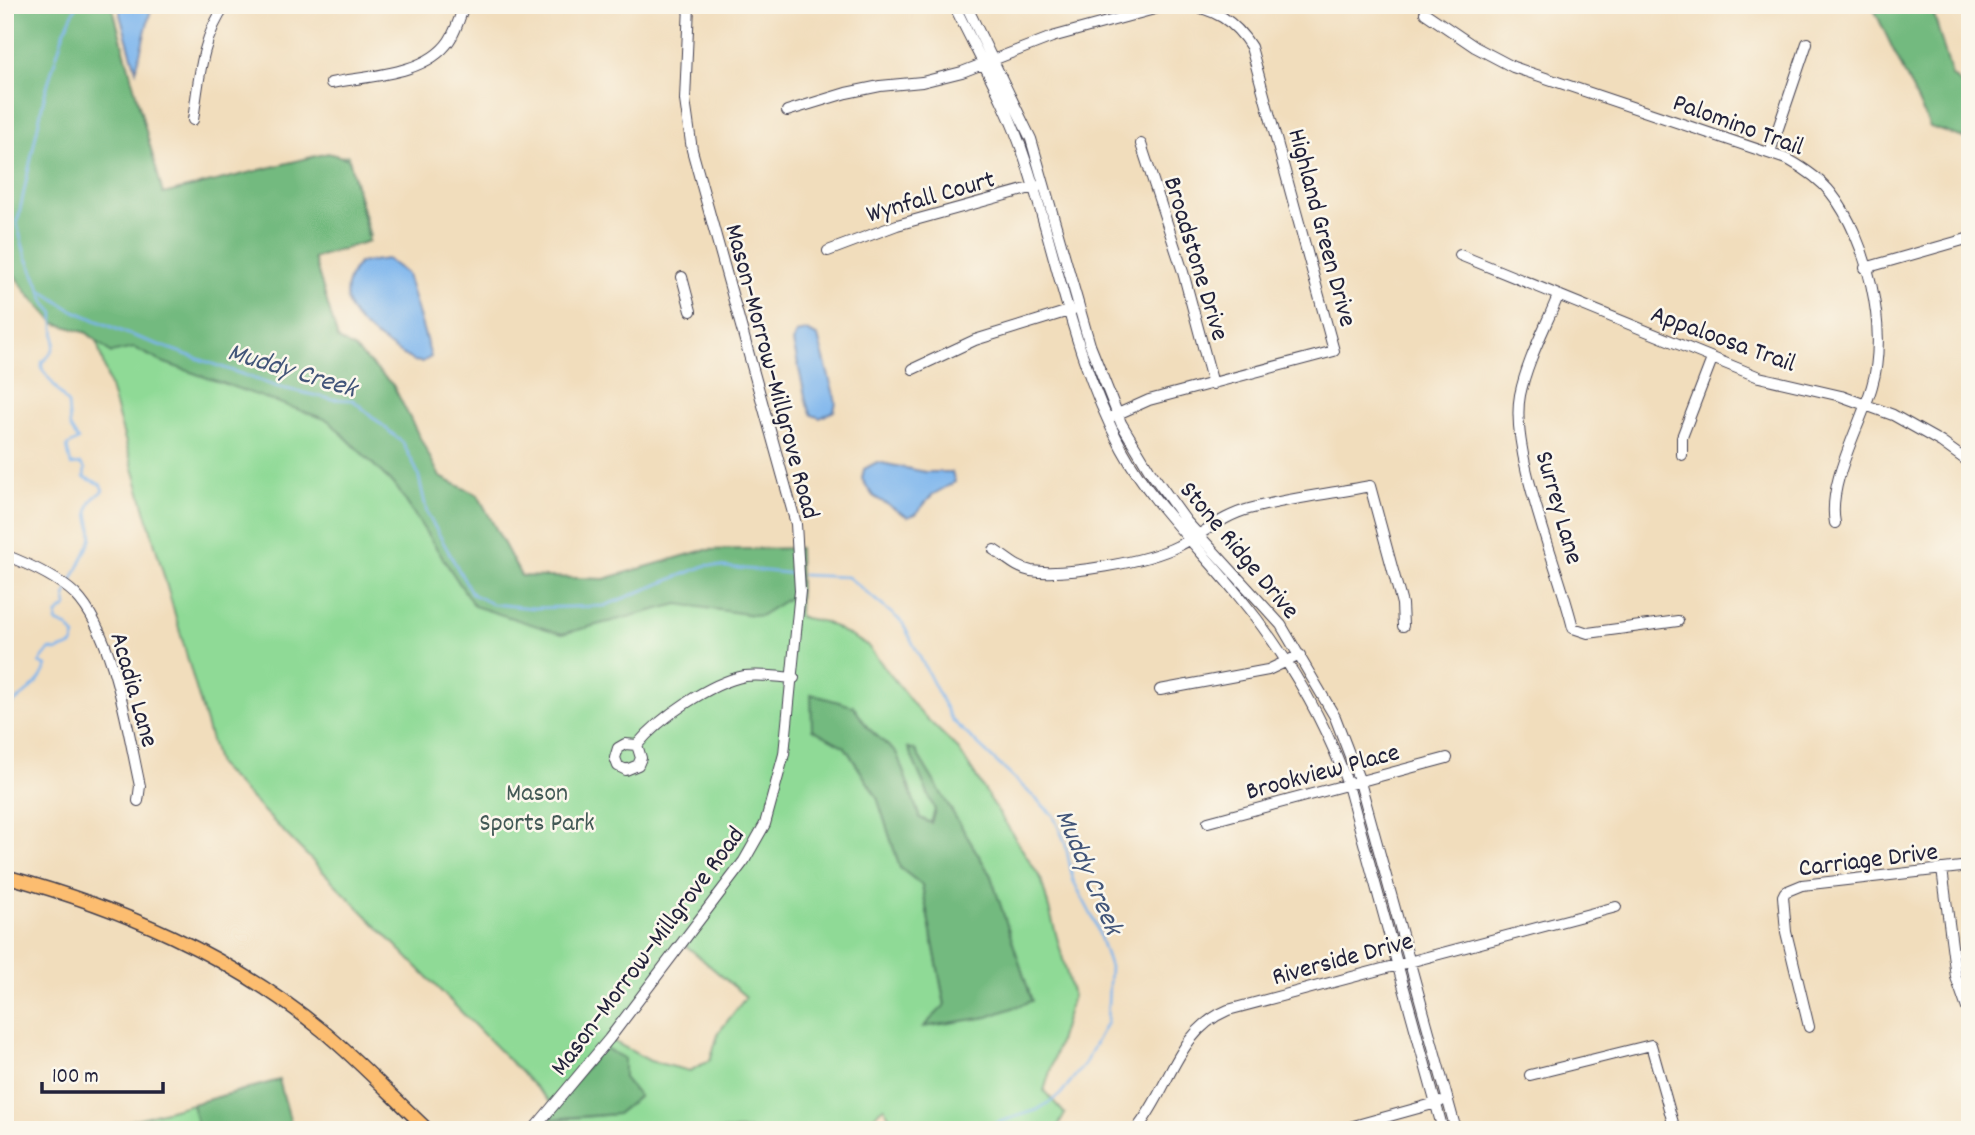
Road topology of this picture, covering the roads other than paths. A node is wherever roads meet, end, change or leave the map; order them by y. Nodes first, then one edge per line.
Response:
1 (226, 5) edge
2 (464, 5) edge
3 (689, 5) edge
4 (954, 5) edge
5 (966, 5) edge
6 (1169, 5) edge
7 (1184, 5) edge
8 (1425, 13) dead end
9 (1807, 43) dead end
10 (994, 59) junction
11 (983, 64) junction
12 (331, 83) dead end
13 (786, 111) dead end
14 (192, 120) dead end
15 (1141, 144) dead end
16 (1770, 152) junction
17 (1045, 184) junction
18 (1034, 188) junction
19 (1970, 237) edge
20 (828, 251) dead end
21 (1460, 255) dead end
22 (1865, 268) junction
23 (682, 277) dead end
24 (1558, 296) junction
25 (1080, 308) junction
26 (691, 311) dead end
27 (1068, 311) junction
28 (1712, 359) junction
29 (913, 369) dead end
30 (1213, 384) junction
31 (1866, 404) junction
32 (1112, 416) junction
33 (1682, 455) dead end
34 (1970, 463) edge
35 (1835, 523) dead end
36 (1193, 536) junction
37 (994, 550) dead end
38 (5, 555) edge
39 (1678, 621) dead end
40 (1403, 626) dead end
41 (1300, 655) junction
42 (1288, 663) junction
43 (793, 678) junction
44 (1160, 690) dead end
45 (637, 745) dead end
46 (1447, 758) dead end
47 (1360, 782) junction
48 (1348, 785) junction
49 (138, 802) dead end
50 (1208, 822) dead end
51 (1970, 866) edge
52 (1942, 869) junction
53 (5, 876) edge
54 (1616, 907) dead end
55 (1409, 960) junction
56 (1398, 964) junction
57 (1970, 1017) edge
58 (1809, 1027) dead end
59 (1530, 1075) dead end
60 (1447, 1099) junction
61 (1435, 1103) junction
62 (422, 1127) edge
63 (533, 1130) edge
64 (1136, 1130) edge
65 (1339, 1130) edge
66 (1443, 1130) edge
67 (1456, 1130) edge
68 (1675, 1130) edge

1 - 14 street
2 - 12 street
3 - 43 street, Mason–Morrow–Millgrove Road
4 - 11 street, Stone Ridge Drive
5 - 10 street, Stone Ridge Drive
6 - 10 street
7 - 30 street, Highland Green Drive
8 - 16 street, Palomino Trail
9 - 16 street
10 - 11 street
10 - 17 street, Stone Ridge Drive
11 - 13 street
11 - 18 street, Stone Ridge Drive
15 - 30 street, Broadstone Drive
16 - 22 street, Palomino Trail
17 - 18 street, Wynfall Court
17 - 25 street, Stone Ridge Drive
18 - 20 street, Wynfall Court
18 - 27 street, Stone Ridge Drive
19 - 22 street
21 - 24 street, Appaloosa Trail
22 - 31 street, Palomino Trail
23 - 26 street
24 - 28 street, Appaloosa Trail
24 - 39 street, Surrey Lane
25 - 27 street
25 - 32 street, Stone Ridge Drive
27 - 29 street
27 - 32 street, Stone Ridge Drive
28 - 31 street, Appaloosa Trail
28 - 33 street
30 - 32 street, Highland Green Drive
31 - 34 street, Appaloosa Trail
31 - 35 street, Palomino Trail
32 - 36 street, Stone Ridge Drive
36 - 37 street
36 - 40 street
36 - 41 street, Stone Ridge Drive
36 - 42 street, Stone Ridge Drive
38 - 49 street, Acadia Lane
41 - 42 street
41 - 47 street, Stone Ridge Drive
42 - 44 street
42 - 48 street, Stone Ridge Drive
43 - 45 street
43 - 63 street, Mason–Morrow–Millgrove Road
46 - 47 street, Brookview Place
47 - 48 street, Brookview Place
47 - 55 street, Stone Ridge Drive
48 - 50 street, Brookview Place
48 - 56 street, Stone Ridge Drive
51 - 52 street, Carriage Drive
52 - 57 street
52 - 58 street, Carriage Drive
53 - 62 main road
54 - 55 street, Riverside Drive
55 - 56 street, Riverside Drive
55 - 60 street, Stone Ridge Drive
56 - 61 street, Stone Ridge Drive
56 - 64 street, Riverside Drive
59 - 68 street
60 - 61 street
60 - 67 street, Stone Ridge Drive
61 - 65 street
61 - 66 street, Stone Ridge Drive

